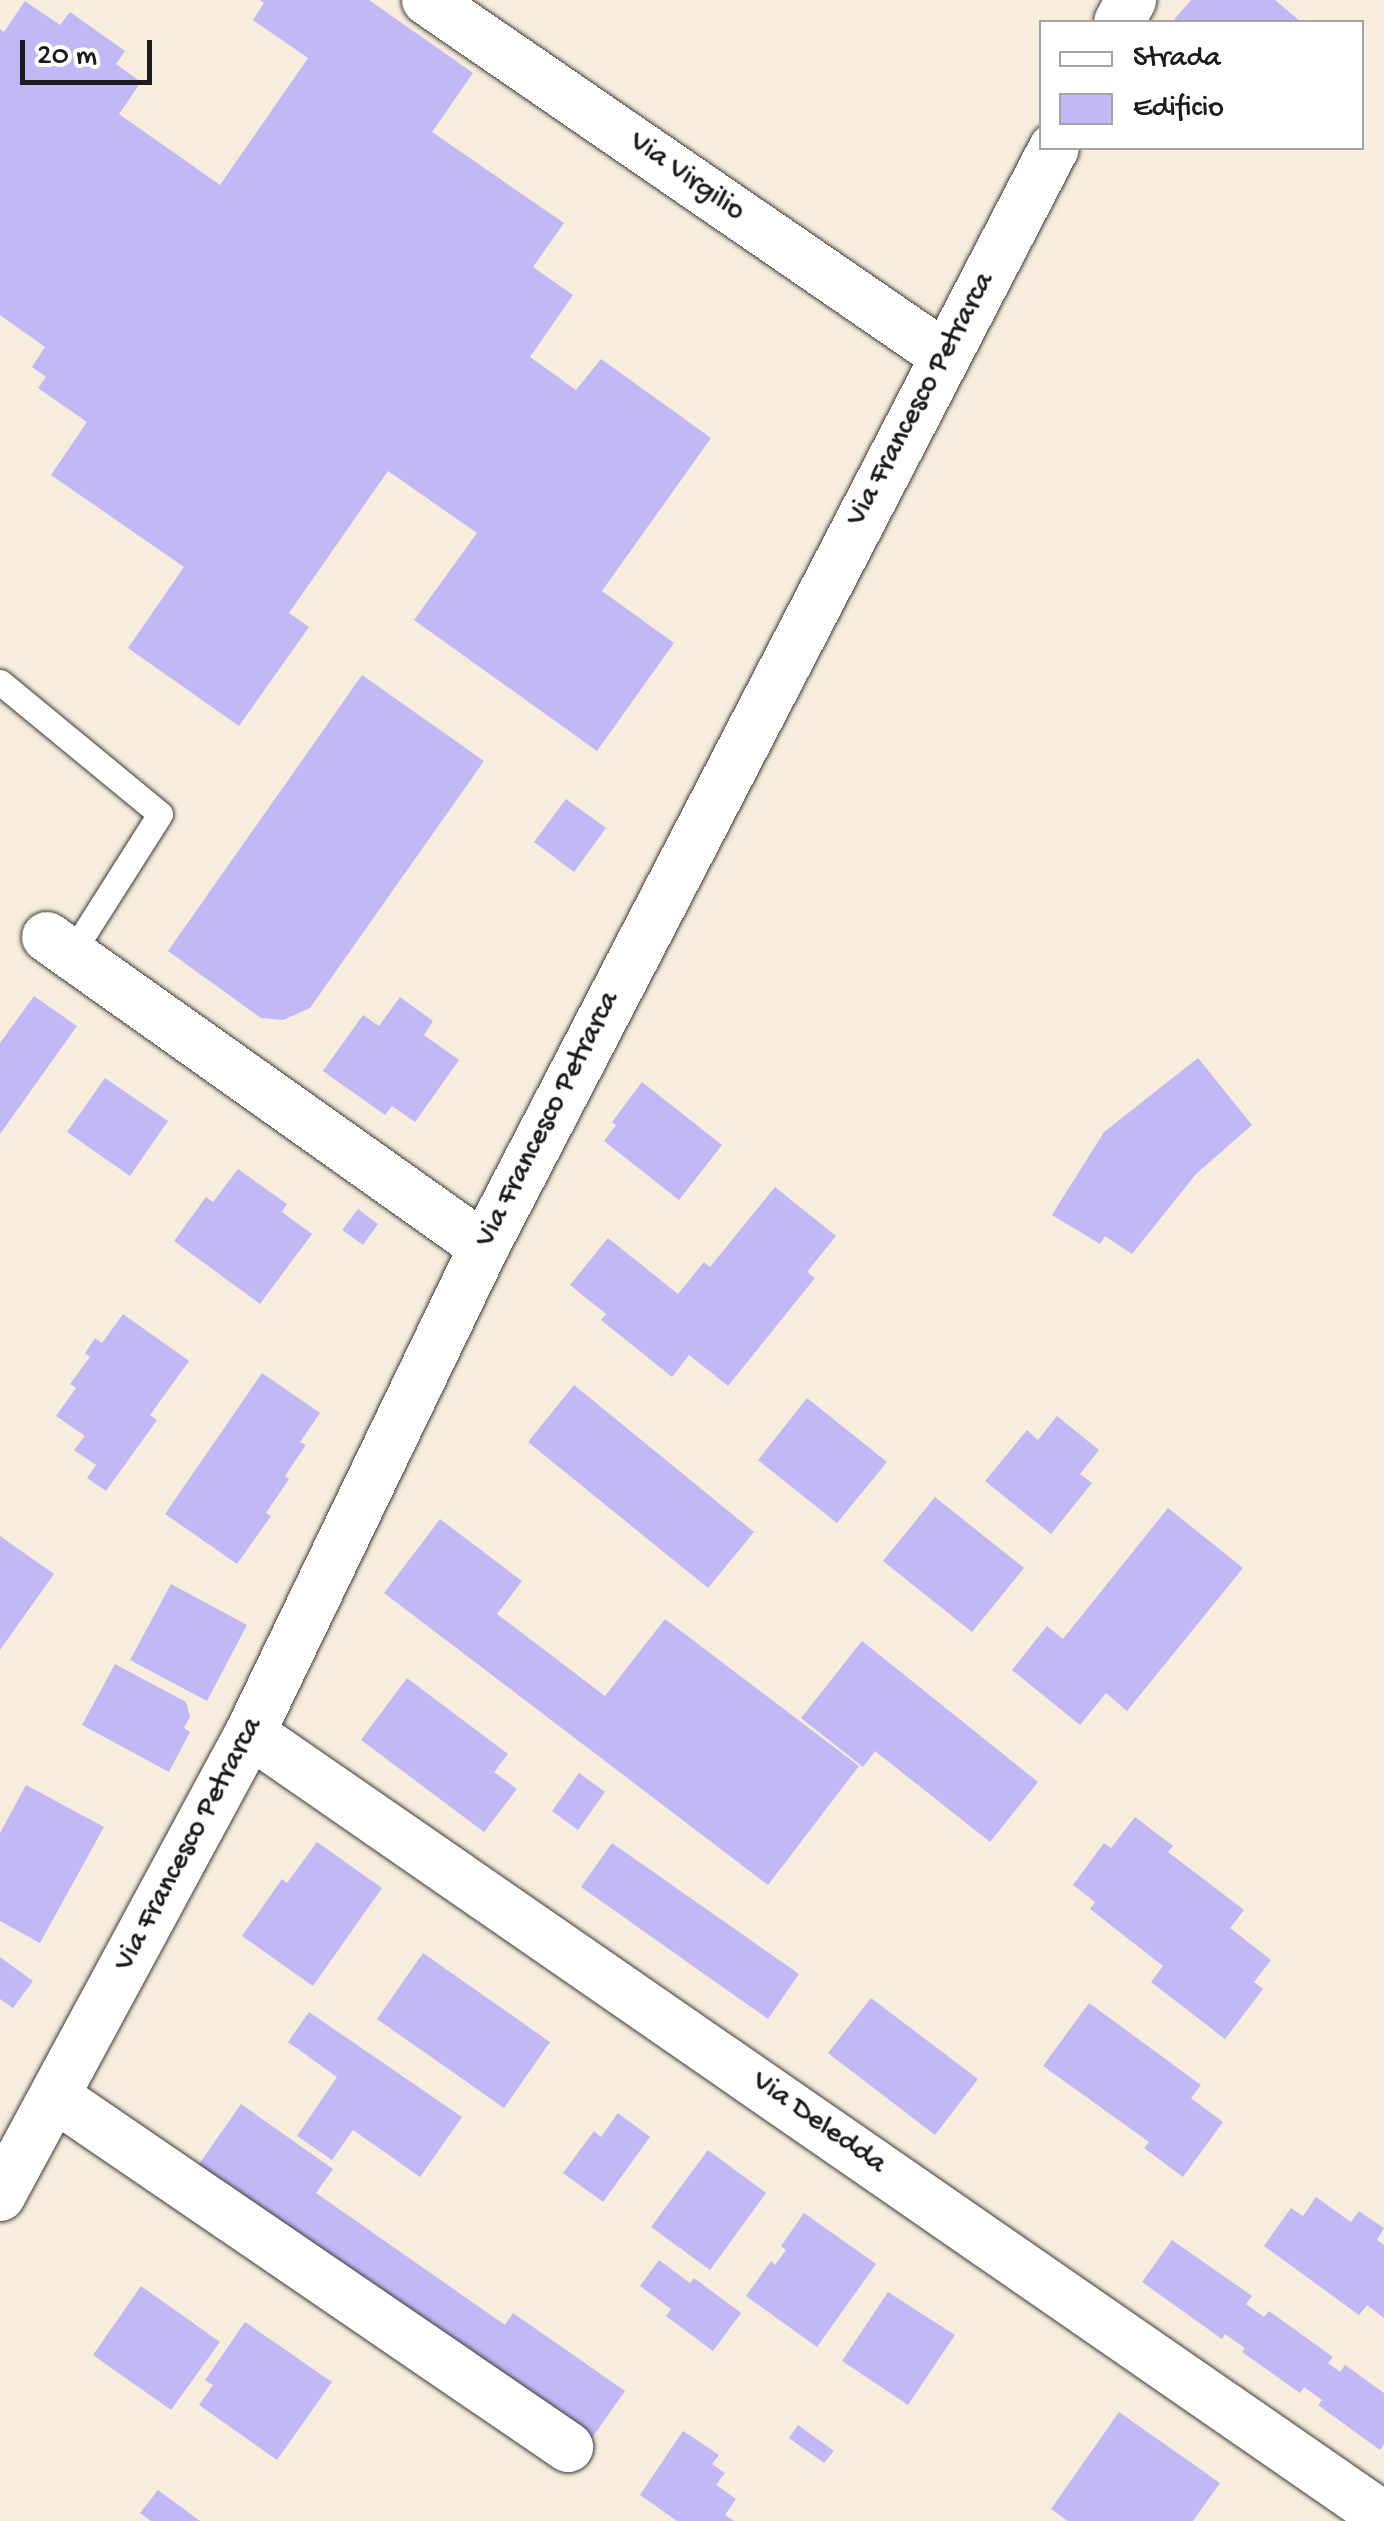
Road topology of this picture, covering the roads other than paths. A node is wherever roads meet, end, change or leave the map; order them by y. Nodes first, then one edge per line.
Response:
1 (427, 0) edge
2 (1053, 150) edge
3 (944, 356) junction
4 (0, 682) edge
5 (59, 946) joint
6 (484, 1247) junction
7 (250, 1733) junction
8 (57, 2098) junction
9 (3, 2183) edge
10 (568, 2446) dead end
11 (1384, 2517) edge

1 - 3 street, Via Virgilio
2 - 3 street, Via Francesco Petrarca
3 - 6 street, Via Francesco Petrarca
4 - 5 lane
5 - 6 street
6 - 7 street, Via Francesco Petrarca
7 - 8 street, Via Francesco Petrarca
7 - 11 street, Via Deledda
8 - 9 street, Via Francesco Petrarca
8 - 10 street

